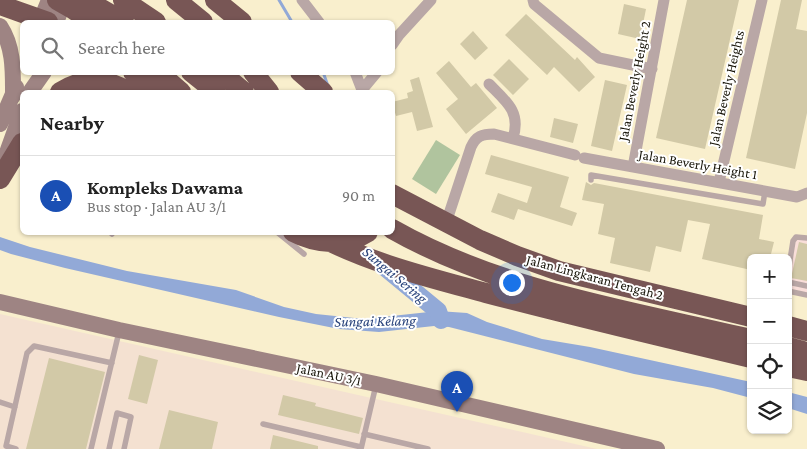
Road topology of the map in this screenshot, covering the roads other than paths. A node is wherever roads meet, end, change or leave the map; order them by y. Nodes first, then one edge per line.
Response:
1 (49, 0) edge
2 (57, 0) edge
3 (65, 0) edge
4 (86, 0) edge
5 (98, 0) edge
6 (123, 0) edge
7 (176, 0) edge
8 (184, 0) edge
9 (215, 0) edge
10 (302, 0) edge
11 (431, 0) edge
12 (533, 0) edge
13 (664, 0) edge
14 (762, 0) edge
15 (0, 5) edge
16 (41, 20) edge
17 (46, 20) edge
18 (48, 20) edge
19 (90, 20) edge
20 (93, 20) edge
21 (121, 20) edge
22 (153, 20) edge
23 (201, 20) edge
24 (240, 20) edge
25 (317, 20) edge
26 (0, 26) edge
27 (395, 40) edge
28 (652, 69) junction
29 (20, 75) edge
30 (36, 75) edge
31 (42, 75) edge
32 (137, 75) edge
33 (161, 75) edge
34 (197, 75) edge
35 (255, 75) edge
36 (303, 75) edge
37 (355, 75) edge
38 (375, 75) edge
39 (489, 84) dead end
40 (217, 86) edge
41 (31, 90) edge
42 (31, 90) edge
43 (65, 90) edge
44 (125, 90) edge
45 (155, 90) edge
46 (179, 90) edge
47 (235, 90) edge
48 (267, 90) edge
49 (321, 90) edge
50 (361, 90) edge
51 (364, 90) edge
52 (13, 96) junction
53 (20, 116) edge
54 (0, 124) edge
55 (512, 138) junction
56 (20, 146) edge
57 (633, 167) junction
58 (0, 171) edge
59 (0, 179) edge
60 (590, 180) dead end
61 (719, 182) junction
62 (765, 191) junction
63 (807, 193) edge
64 (395, 196) edge
65 (446, 223) junction
66 (395, 231) edge
67 (281, 235) edge
68 (301, 235) edge
69 (317, 235) edge
70 (364, 235) edge
71 (807, 238) edge
72 (304, 254) dead end
73 (791, 254) edge
74 (792, 283) edge
75 (807, 286) edge
76 (792, 292) edge
77 (807, 295) edge
78 (0, 302) edge
79 (747, 316) edge
80 (792, 327) edge
81 (119, 330) junction
82 (807, 331) edge
83 (747, 338) edge
84 (792, 348) edge
85 (807, 352) edge
86 (747, 357) edge
87 (112, 363) junction
88 (792, 368) edge
89 (807, 371) edge
90 (376, 384) junction
91 (0, 402) edge
92 (15, 408) junction
93 (263, 424) dead end
94 (364, 434) junction
95 (4, 447) edge
96 (361, 448) edge
97 (16, 449) edge
98 (91, 449) edge
99 (109, 449) edge
100 (124, 449) edge
101 (428, 449) edge
102 (657, 449) edge

1 - 17 main road
2 - 19 highway
3 - 18 main road
4 - 21 highway
5 - 20 highway
6 - 22 highway
7 - 23 highway
8 - 23 highway
9 - 24 highway
10 - 25 street
11 - 27 street
12 - 28 street
13 - 28 street, Jalan Beverly Height 2
14 - 61 street, Jalan Beverly Heights
15 - 16 highway
26 - 52 main road
28 - 57 street, Jalan Beverly Height 2
29 - 52 main road
30 - 41 main road
31 - 42 main road
32 - 45 highway
33 - 46 highway
34 - 40 highway
35 - 48 highway
36 - 49 highway
37 - 50 street
38 - 51 street
39 - 55 street
40 - 47 highway
43 - 44 highway
52 - 54 main road
53 - 58 main road
55 - 57 street, Jalan Beverly Height 1
55 - 65 street, Jalan Beverly Height 1
56 - 59 highway
57 - 61 street, Jalan Beverly Height 1
60 - 62 lane
61 - 62 street, Jalan Beverly Height 1
62 - 63 street, Jalan Beverly Height 1
64 - 65 highway, Jalan Lingkaran Tengah 2
65 - 79 highway, Jalan Lingkaran Tengah 2
66 - 83 highway, Jalan Lingkaran Tengah 2
67 - 72 lane
68 - 70 highway
69 - 86 highway
71 - 73 lane
74 - 75 lane
76 - 77 lane
78 - 81 main road, Jalan AU 3/1
80 - 82 highway
81 - 87 lane
81 - 90 main road, Jalan AU 3/1
84 - 85 highway
87 - 92 lane
87 - 98 lane
88 - 89 highway
90 - 94 lane
90 - 102 main road, Jalan AU 3/1
91 - 92 lane
92 - 95 lane
93 - 96 lane
94 - 96 lane
94 - 101 lane
95 - 97 lane
99 - 100 lane

